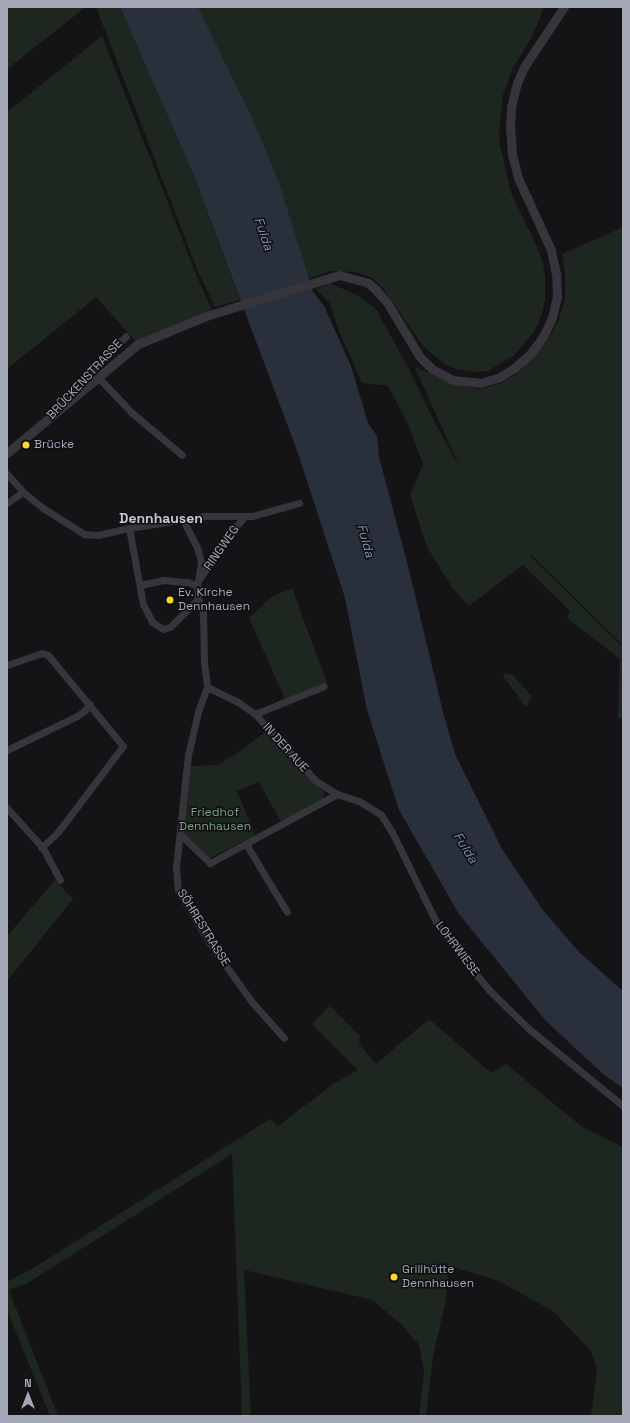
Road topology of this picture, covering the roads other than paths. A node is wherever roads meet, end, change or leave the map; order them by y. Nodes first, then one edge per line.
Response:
1 (564, 7) edge
2 (126, 336) dead end
3 (98, 377) junction
4 (63, 407) junction
5 (7, 453) edge
6 (182, 455) dead end
7 (7, 474) edge
8 (23, 492) junction
9 (7, 503) edge
10 (299, 503) dead end
11 (244, 517) junction
12 (183, 520) junction
13 (129, 528) junction
14 (198, 583) junction
15 (140, 585) junction
16 (198, 599) junction
17 (7, 665) edge
18 (207, 686) junction
19 (324, 686) dead end
20 (90, 704) junction
21 (254, 714) junction
22 (7, 750) edge
23 (316, 781) joint
24 (337, 794) junction
25 (7, 808) edge
26 (180, 834) junction
27 (246, 844) junction
28 (41, 848) junction
29 (60, 880) dead end
30 (287, 912) dead end
31 (284, 1038) dead end
32 (623, 1106) edge

1 - 3 street
2 - 4 street, BRÜCKENSTRASSE
3 - 4 street
3 - 6 street
4 - 5 street, BRÜCKENSTRASSE
7 - 8 street
8 - 9 street
8 - 13 street
10 - 11 street
11 - 12 street
11 - 14 street, RINGWEG
12 - 13 street
12 - 14 street, SÖHRESTRASSE
13 - 15 street
14 - 15 street
14 - 16 street, SÖHRESTRASSE
15 - 16 street
16 - 18 street, SÖHRESTRASSE
17 - 20 street
18 - 21 street, IN DER AUE
18 - 26 street, SÖHRESTRASSE
19 - 21 street, IN DER AUE
20 - 22 street
20 - 28 street
21 - 23 street, IN DER AUE
23 - 24 street, LOHRWIESE
24 - 27 street
24 - 32 street, LOHRWIESE
25 - 28 street
26 - 27 street
26 - 31 street, SÖHRESTRASSE
27 - 30 street
28 - 29 street

